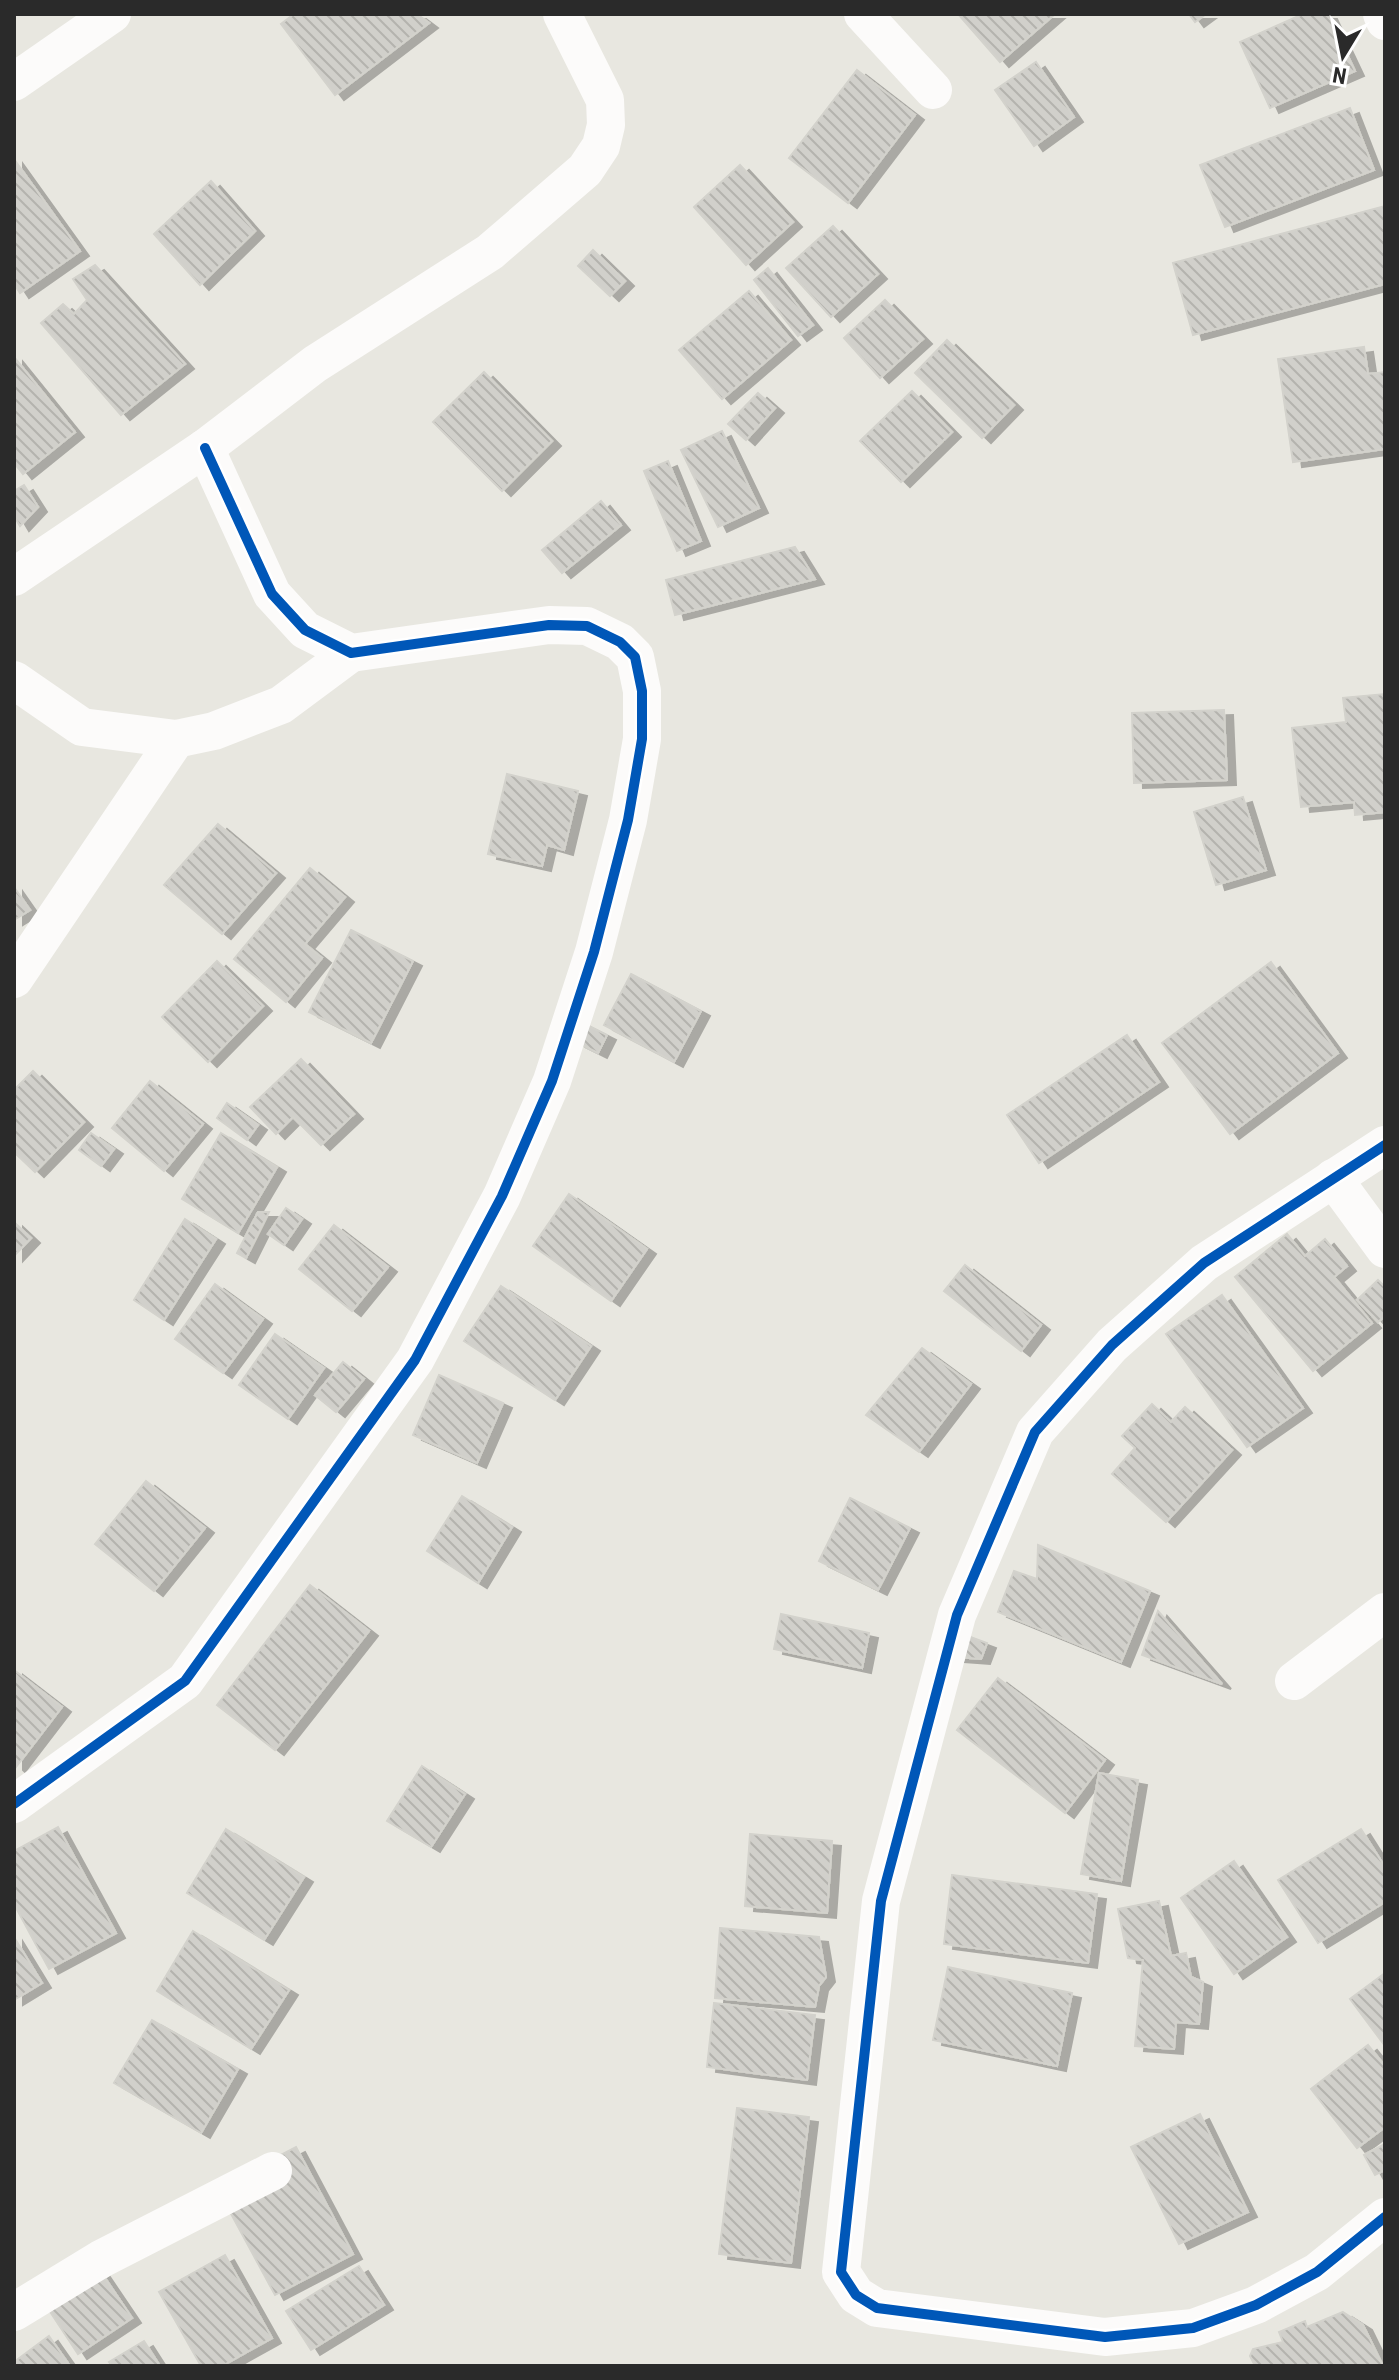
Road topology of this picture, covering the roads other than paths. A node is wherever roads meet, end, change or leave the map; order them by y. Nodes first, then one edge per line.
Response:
1 (112, 14) edge
2 (562, 14) edge
3 (863, 14) edge
4 (1382, 14) edge
5 (1385, 21) edge
6 (14, 82) edge
7 (933, 90) dead end
8 (205, 448) junction
9 (14, 577) edge
10 (351, 653) junction
11 (14, 680) edge
12 (176, 739) junction
13 (14, 979) edge
14 (1385, 1145) edge
15 (1333, 1178) junction
16 (1385, 1249) edge
17 (1385, 1612) edge
18 (1294, 1681) dead end
19 (14, 1804) edge
20 (273, 2171) dead end
21 (1385, 2217) edge
22 (14, 2312) edge

1 - 6 street
2 - 8 street
3 - 7 street
4 - 5 street
8 - 9 street
8 - 10 street
10 - 12 street
10 - 19 street
11 - 12 street
12 - 13 street
14 - 15 street
15 - 16 street
15 - 21 street
17 - 18 street
20 - 22 street

